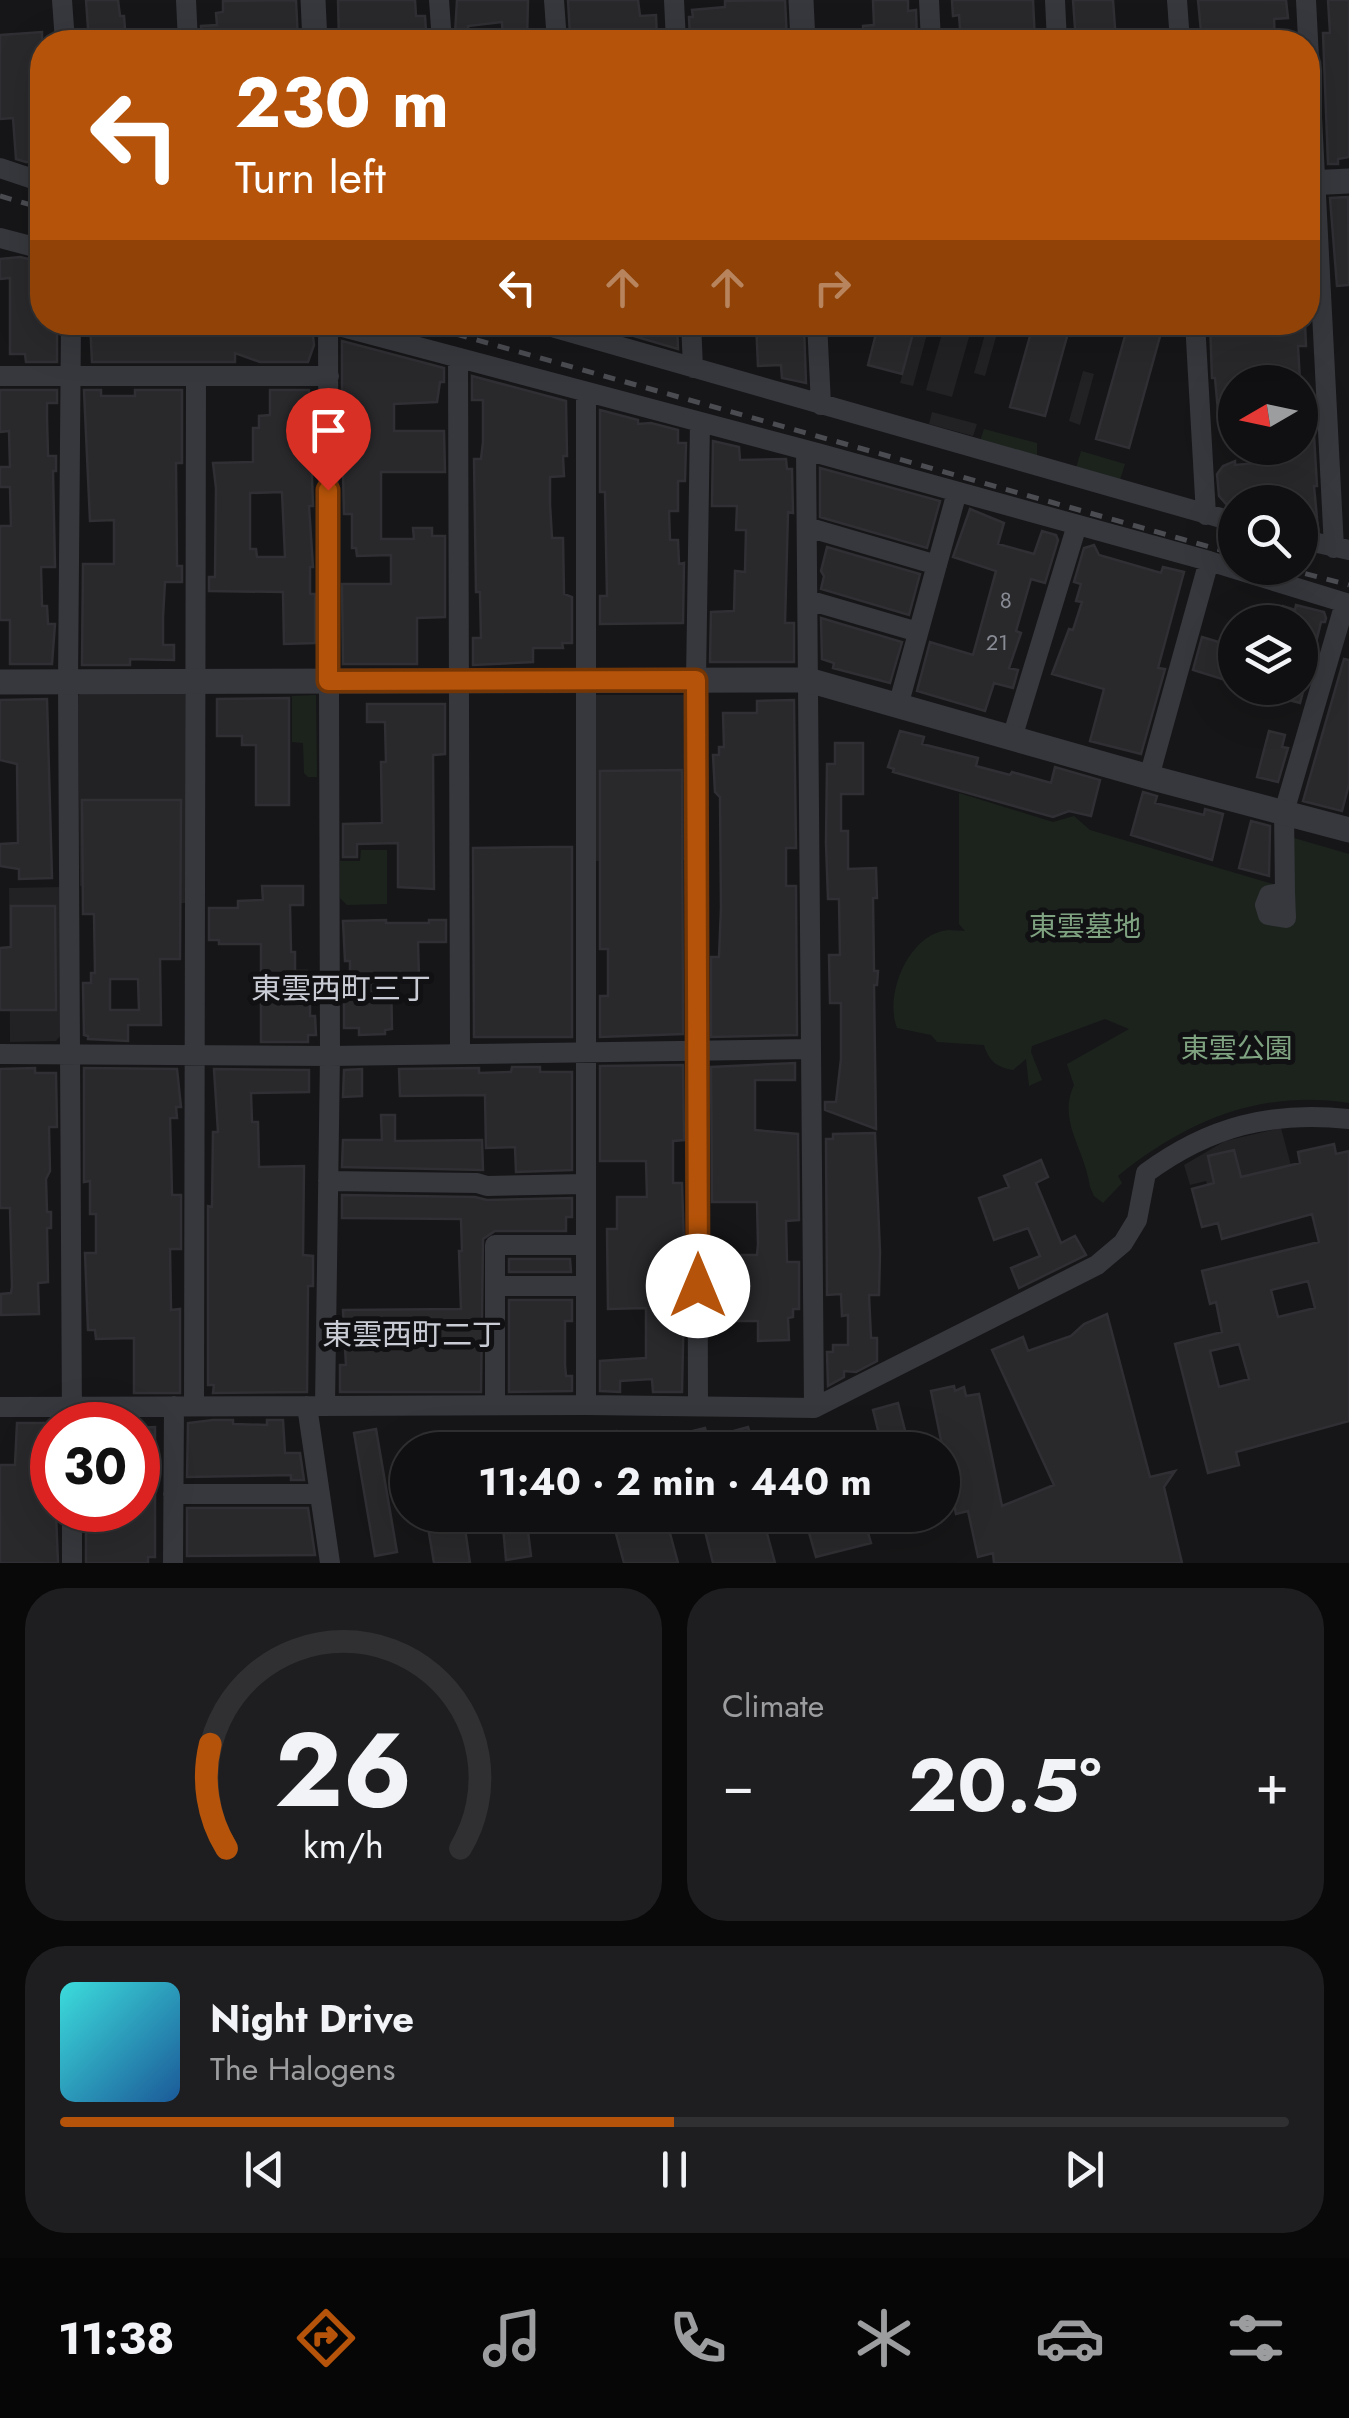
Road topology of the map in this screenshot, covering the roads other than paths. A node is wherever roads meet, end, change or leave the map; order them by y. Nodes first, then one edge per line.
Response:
1 (62, 0) edge
2 (186, 0) edge
3 (313, 0) edge
4 (439, 0) edge
5 (554, 0) edge
6 (674, 0) edge
7 (801, 0) edge
8 (929, 0) edge
9 (1055, 0) edge
10 (1177, 0) edge
11 (1306, 0) edge
12 (64, 30) edge
13 (187, 30) edge
14 (314, 30) edge
15 (441, 30) edge
16 (555, 30) edge
17 (675, 30) edge
18 (802, 30) edge
19 (930, 30) edge
20 (1056, 30) edge
21 (1179, 30) edge
22 (1307, 30) edge
23 (0, 168) edge
24 (30, 178) edge
25 (1349, 181) edge
26 (1320, 182) edge
27 (0, 238) edge
28 (30, 245) edge
29 (1320, 289) edge
30 (71, 335) edge
31 (327, 335) edge
32 (371, 335) edge
33 (592, 335) edge
34 (691, 335) edge
35 (818, 335) edge
36 (1196, 335) edge
37 (458, 358) junction
38 (693, 368) junction
39 (0, 376) edge
40 (72, 376) junction
41 (196, 376) junction
42 (329, 376) junction
43 (586, 392) junction
44 (821, 404) junction
45 (700, 422) junction
46 (806, 450) junction
47 (957, 492) junction
48 (1206, 515) junction
49 (1218, 518) edge
50 (1076, 525) junction
51 (807, 527) junction
52 (1342, 549) edge
53 (1209, 561) junction
54 (937, 565) junction
55 (808, 600) junction
56 (1347, 604) edge
57 (918, 632) junction
58 (459, 680) junction
59 (586, 680) junction
60 (696, 680) junction
61 (808, 680) junction
62 (196, 681) junction
63 (328, 681) junction
64 (0, 682) edge
65 (68, 682) junction
66 (898, 706) junction
67 (1012, 738) junction
68 (1149, 777) junction
69 (1284, 812) junction
70 (1349, 830) edge
71 (1285, 892) dead end
72 (811, 1049) junction
73 (584, 1050) junction
74 (697, 1050) junction
75 (460, 1052) junction
76 (0, 1054) edge
77 (72, 1054) junction
78 (195, 1055) junction
79 (330, 1056) junction
80 (1349, 1119) edge
81 (328, 1181) junction
82 (585, 1184) junction
83 (585, 1245) junction
84 (495, 1286) junction
85 (586, 1286) junction
86 (72, 1402) edge
87 (495, 1405) junction
88 (586, 1405) junction
89 (698, 1405) junction
90 (0, 1406) edge
91 (184, 1406) junction
92 (316, 1406) junction
93 (160, 1408) edge
94 (814, 1408) junction
95 (30, 1410) edge
96 (173, 1494) junction
97 (320, 1494) junction
98 (72, 1532) edge
99 (72, 1563) edge
100 (173, 1563) edge
101 (330, 1563) edge

1 - 12 street
2 - 13 street
3 - 14 street
4 - 15 street
5 - 16 street
6 - 17 street
7 - 18 street
8 - 19 street
9 - 20 street
10 - 21 street
11 - 22 street
23 - 24 street
25 - 26 street
27 - 28 street
29 - 52 street
30 - 40 street
31 - 42 street
32 - 37 street
33 - 38 street
34 - 38 street
35 - 44 street
36 - 48 street
37 - 43 street
37 - 58 street
38 - 44 street
39 - 40 street
40 - 41 street
40 - 65 street
41 - 42 street
41 - 62 street
42 - 63 street
43 - 45 street
43 - 59 street
44 - 48 street
45 - 46 street
45 - 60 street
46 - 47 street
46 - 51 street
47 - 50 street
47 - 54 street
48 - 49 street
50 - 53 street
50 - 67 street
51 - 54 street
51 - 55 street
53 - 56 street
53 - 68 street
54 - 57 street
55 - 57 street
55 - 61 street
56 - 69 street
57 - 66 street
58 - 59 street
58 - 63 street
58 - 75 street
59 - 60 street
59 - 73 street
60 - 61 street
60 - 74 street
61 - 66 street
61 - 72 street
62 - 63 street
62 - 65 street
62 - 78 street
63 - 79 street
64 - 65 street
65 - 77 street
66 - 67 street
67 - 68 street
68 - 69 street
69 - 70 street
69 - 71 street
72 - 74 street
72 - 94 street
73 - 74 street
73 - 75 street
73 - 82 street
74 - 89 street
75 - 79 street
76 - 77 street
77 - 78 street
77 - 86 street
78 - 79 street
78 - 91 street
79 - 81 street
80 - 94 street
81 - 82 street
81 - 92 street
82 - 83 street
83 - 84 street
83 - 85 street
84 - 85 street
84 - 87 street
85 - 88 street
87 - 88 street
87 - 92 street
88 - 89 street
89 - 94 street
90 - 95 street
91 - 92 street
91 - 93 street
91 - 96 street
92 - 97 street
96 - 97 street
96 - 100 street
97 - 101 street
98 - 99 street

